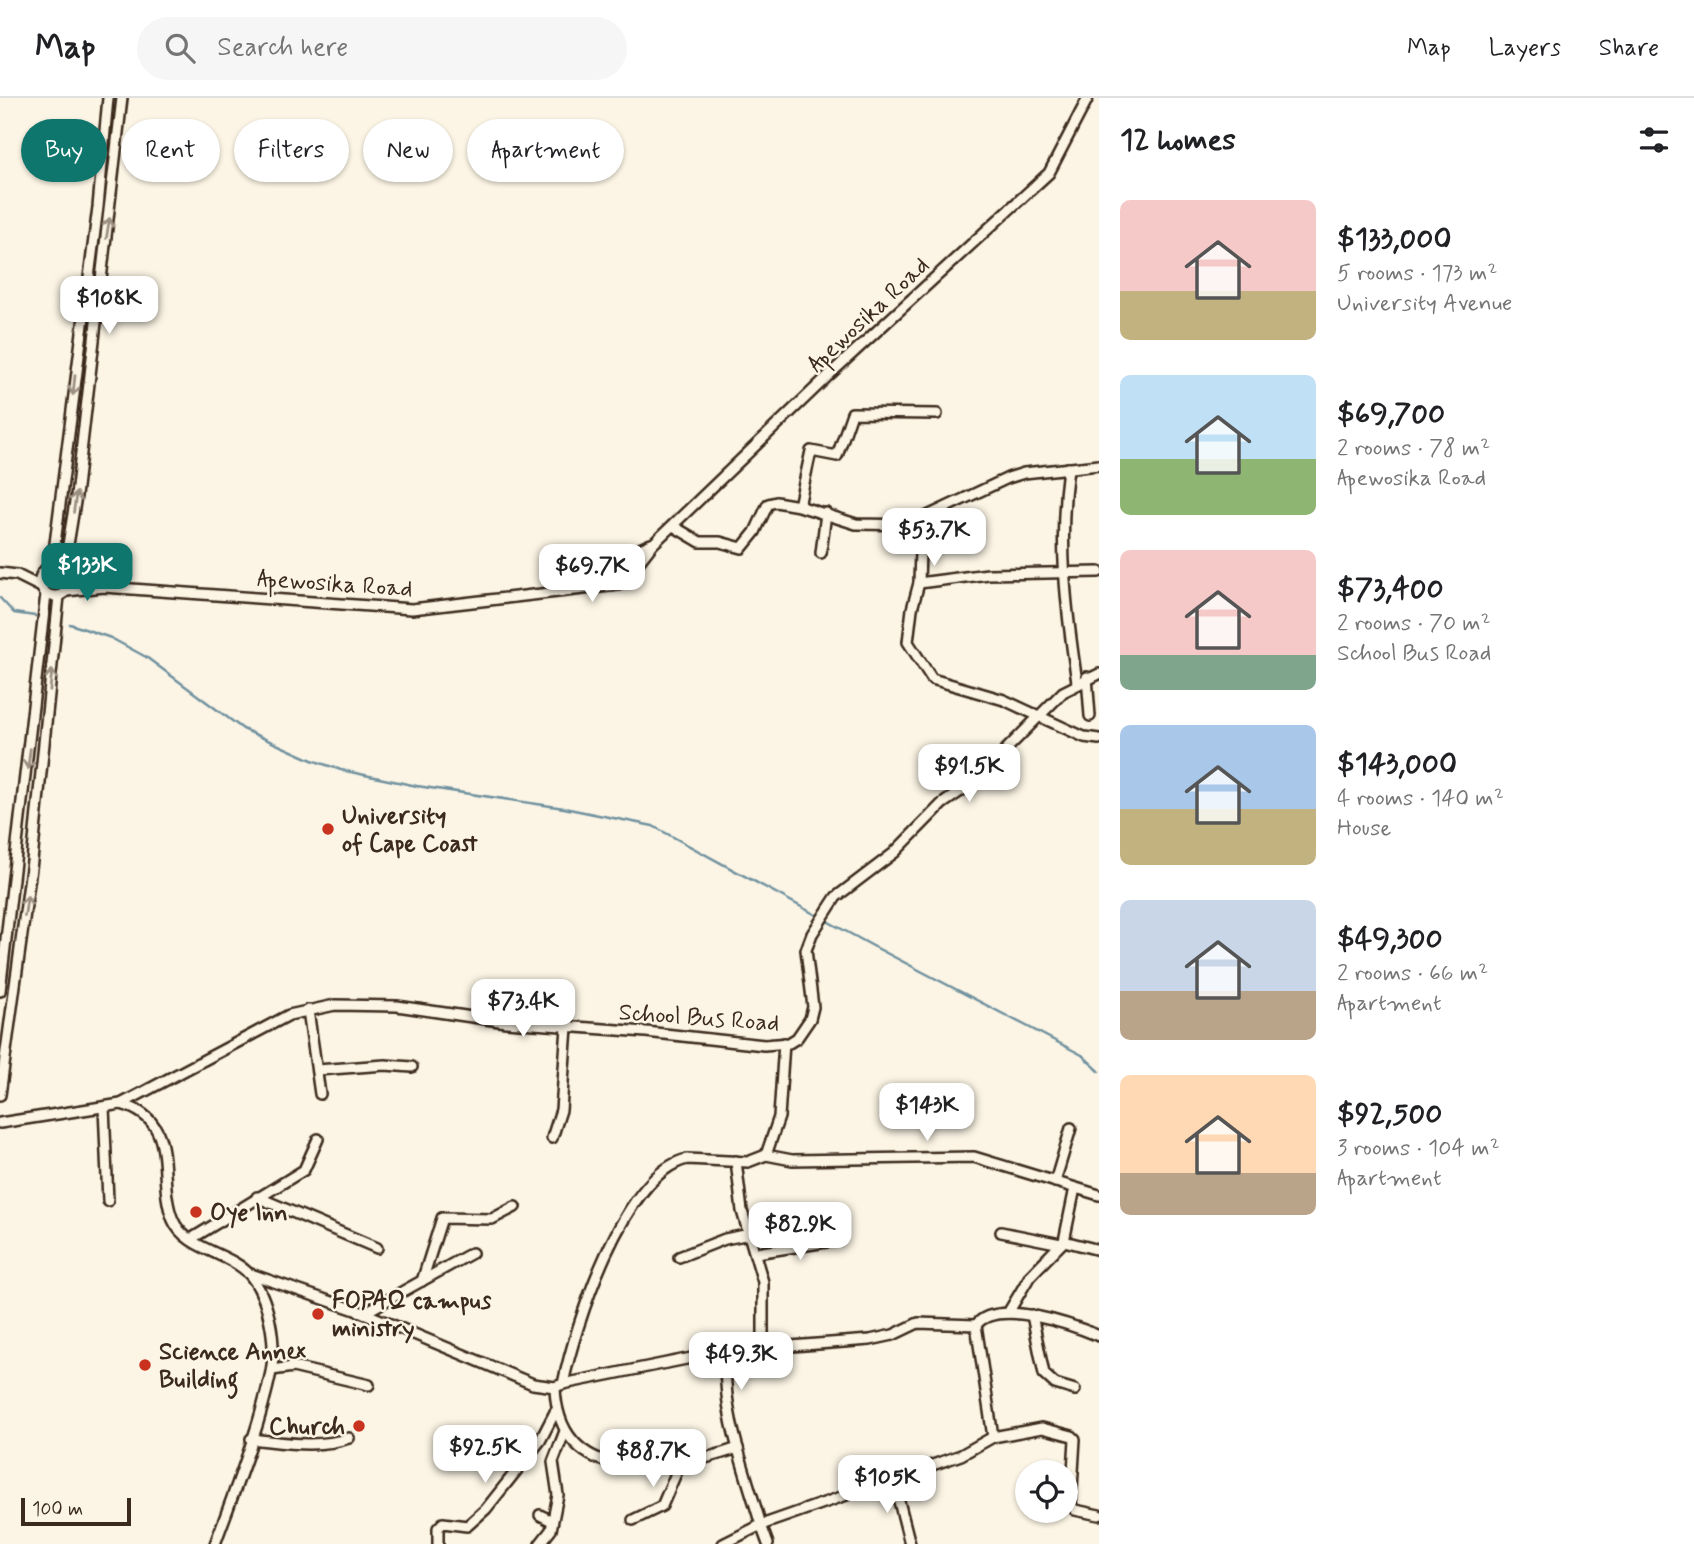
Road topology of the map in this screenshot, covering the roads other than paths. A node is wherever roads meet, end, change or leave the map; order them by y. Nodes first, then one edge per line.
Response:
1 (108, 98) edge
2 (122, 98) edge
3 (1088, 98) edge
4 (937, 414) dead end
5 (1099, 465) edge
6 (1068, 468) junction
7 (799, 506) junction
8 (826, 513) junction
9 (673, 526) junction
10 (918, 526) junction
11 (653, 544) junction
12 (821, 553) dead end
13 (610, 563) junction
14 (52, 567) junction
15 (64, 569) junction
16 (1099, 572) edge
17 (0, 573) edge
18 (1064, 573) junction
19 (18, 575) junction
20 (42, 575) junction
21 (628, 576) junction
22 (70, 580) junction
23 (919, 583) junction
24 (618, 585) junction
25 (104, 587) junction
26 (44, 590) junction
27 (562, 592) junction
28 (62, 593) junction
29 (1099, 674) edge
30 (1087, 677) junction
31 (1077, 682) junction
32 (1090, 716) dead end
33 (1039, 717) junction
34 (1099, 739) edge
35 (0, 991) edge
36 (308, 1010) junction
37 (567, 1027) junction
38 (783, 1043) junction
39 (412, 1067) dead end
40 (317, 1070) junction
41 (320, 1094) dead end
42 (0, 1096) edge
43 (121, 1104) junction
44 (104, 1107) junction
45 (0, 1123) edge
46 (1071, 1129) dead end
47 (552, 1138) dead end
48 (318, 1139) dead end
49 (766, 1155) junction
50 (736, 1161) junction
51 (1055, 1182) junction
52 (1075, 1188) junction
53 (1099, 1195) edge
54 (257, 1197) junction
55 (108, 1201) dead end
56 (516, 1207) dead end
57 (1001, 1232) dead end
58 (750, 1234) junction
59 (191, 1239) junction
60 (839, 1240) dead end
61 (1063, 1242) junction
62 (377, 1248) dead end
63 (1099, 1250) edge
64 (472, 1254) dead end
65 (756, 1254) junction
66 (679, 1257) dead end
67 (248, 1273) junction
68 (422, 1281) junction
69 (364, 1313) junction
70 (1008, 1313) junction
71 (1032, 1315) junction
72 (976, 1325) junction
73 (1099, 1336) edge
74 (763, 1347) junction
75 (726, 1351) junction
76 (272, 1370) junction
77 (369, 1385) dead end
78 (559, 1385) junction
79 (1075, 1390) dead end
80 (555, 1412) junction
81 (565, 1431) junction
82 (993, 1437) junction
83 (349, 1438) dead end
84 (251, 1439) junction
85 (738, 1448) junction
86 (681, 1464) junction
87 (893, 1478) junction
88 (540, 1515) dead end
89 (1099, 1515) edge
90 (633, 1520) dead end
91 (552, 1521) junction
92 (761, 1524) junction
93 (219, 1543) edge
94 (438, 1544) edge
95 (540, 1544) edge
96 (723, 1544) edge
97 (768, 1544) edge
98 (910, 1544) edge

1 -> 14 street
15 -> 2 street
3 - 9 street, Apewosika Road
4 - 7 street
5 - 6 street
6 - 10 street
6 - 18 street
7 - 8 street
7 - 9 street
8 - 10 street
8 - 12 street
9 - 11 street, Apewosika Road
10 - 23 street
11 - 13 street, Apewosika Road
11 - 21 street, Apewosika Road
13 - 21 street
13 - 24 street
13 - 27 street, Apewosika Road
14 - 15 street
14 - 20 street
15 - 22 street
16 - 18 street
17 - 19 street
18 - 23 street
18 - 31 street
19 - 20 street
19 - 26 street
20 - 26 street
21 - 24 street
22 - 25 street
22 - 28 street
23 - 33 street
24 - 27 street, Apewosika Road
25 - 27 street, Apewosika Road
25 - 28 street
26 - 28 street
26 -> 35 street
42 -> 28 street
29 - 30 street, School Bus Road
30 - 31 street, School Bus Road
30 - 32 street
31 - 33 street, School Bus Road
33 - 34 street
33 - 38 street, School Bus Road
36 - 37 street, School Bus Road
36 - 40 street
36 - 43 street, School Bus Road
37 - 38 street, School Bus Road
37 - 47 street
38 - 49 street
39 - 40 street
40 - 41 street
43 - 44 street, School Bus Road
43 - 59 street
44 - 45 street, School Bus Road
44 - 55 street
46 - 51 street
48 - 54 street
49 - 50 street
49 - 51 street
50 - 58 street
50 - 78 street
51 - 52 street
52 - 53 street
52 - 61 street
54 - 59 street
54 - 62 street
56 - 68 street
57 - 61 street
58 - 65 street
58 - 66 street
59 - 67 street
60 - 65 street
61 - 63 street
61 - 70 street
64 - 68 street
65 - 74 street
67 - 69 street
67 - 76 street
68 - 69 street
69 - 78 street
70 - 71 street
70 - 72 street
71 - 73 street
71 - 79 street
72 - 74 street
72 - 82 street
74 - 75 street
75 - 78 street
75 - 85 street
76 - 77 street
76 - 84 street
78 - 80 street
80 - 81 street
80 - 94 street
81 - 86 street
81 - 91 street
82 - 87 street
82 - 89 street
83 - 84 street
84 - 93 street
85 - 86 street
85 - 92 street
86 - 90 street
87 - 92 street
87 - 98 street
88 - 91 street
91 - 95 street
92 - 96 street
92 - 97 street

